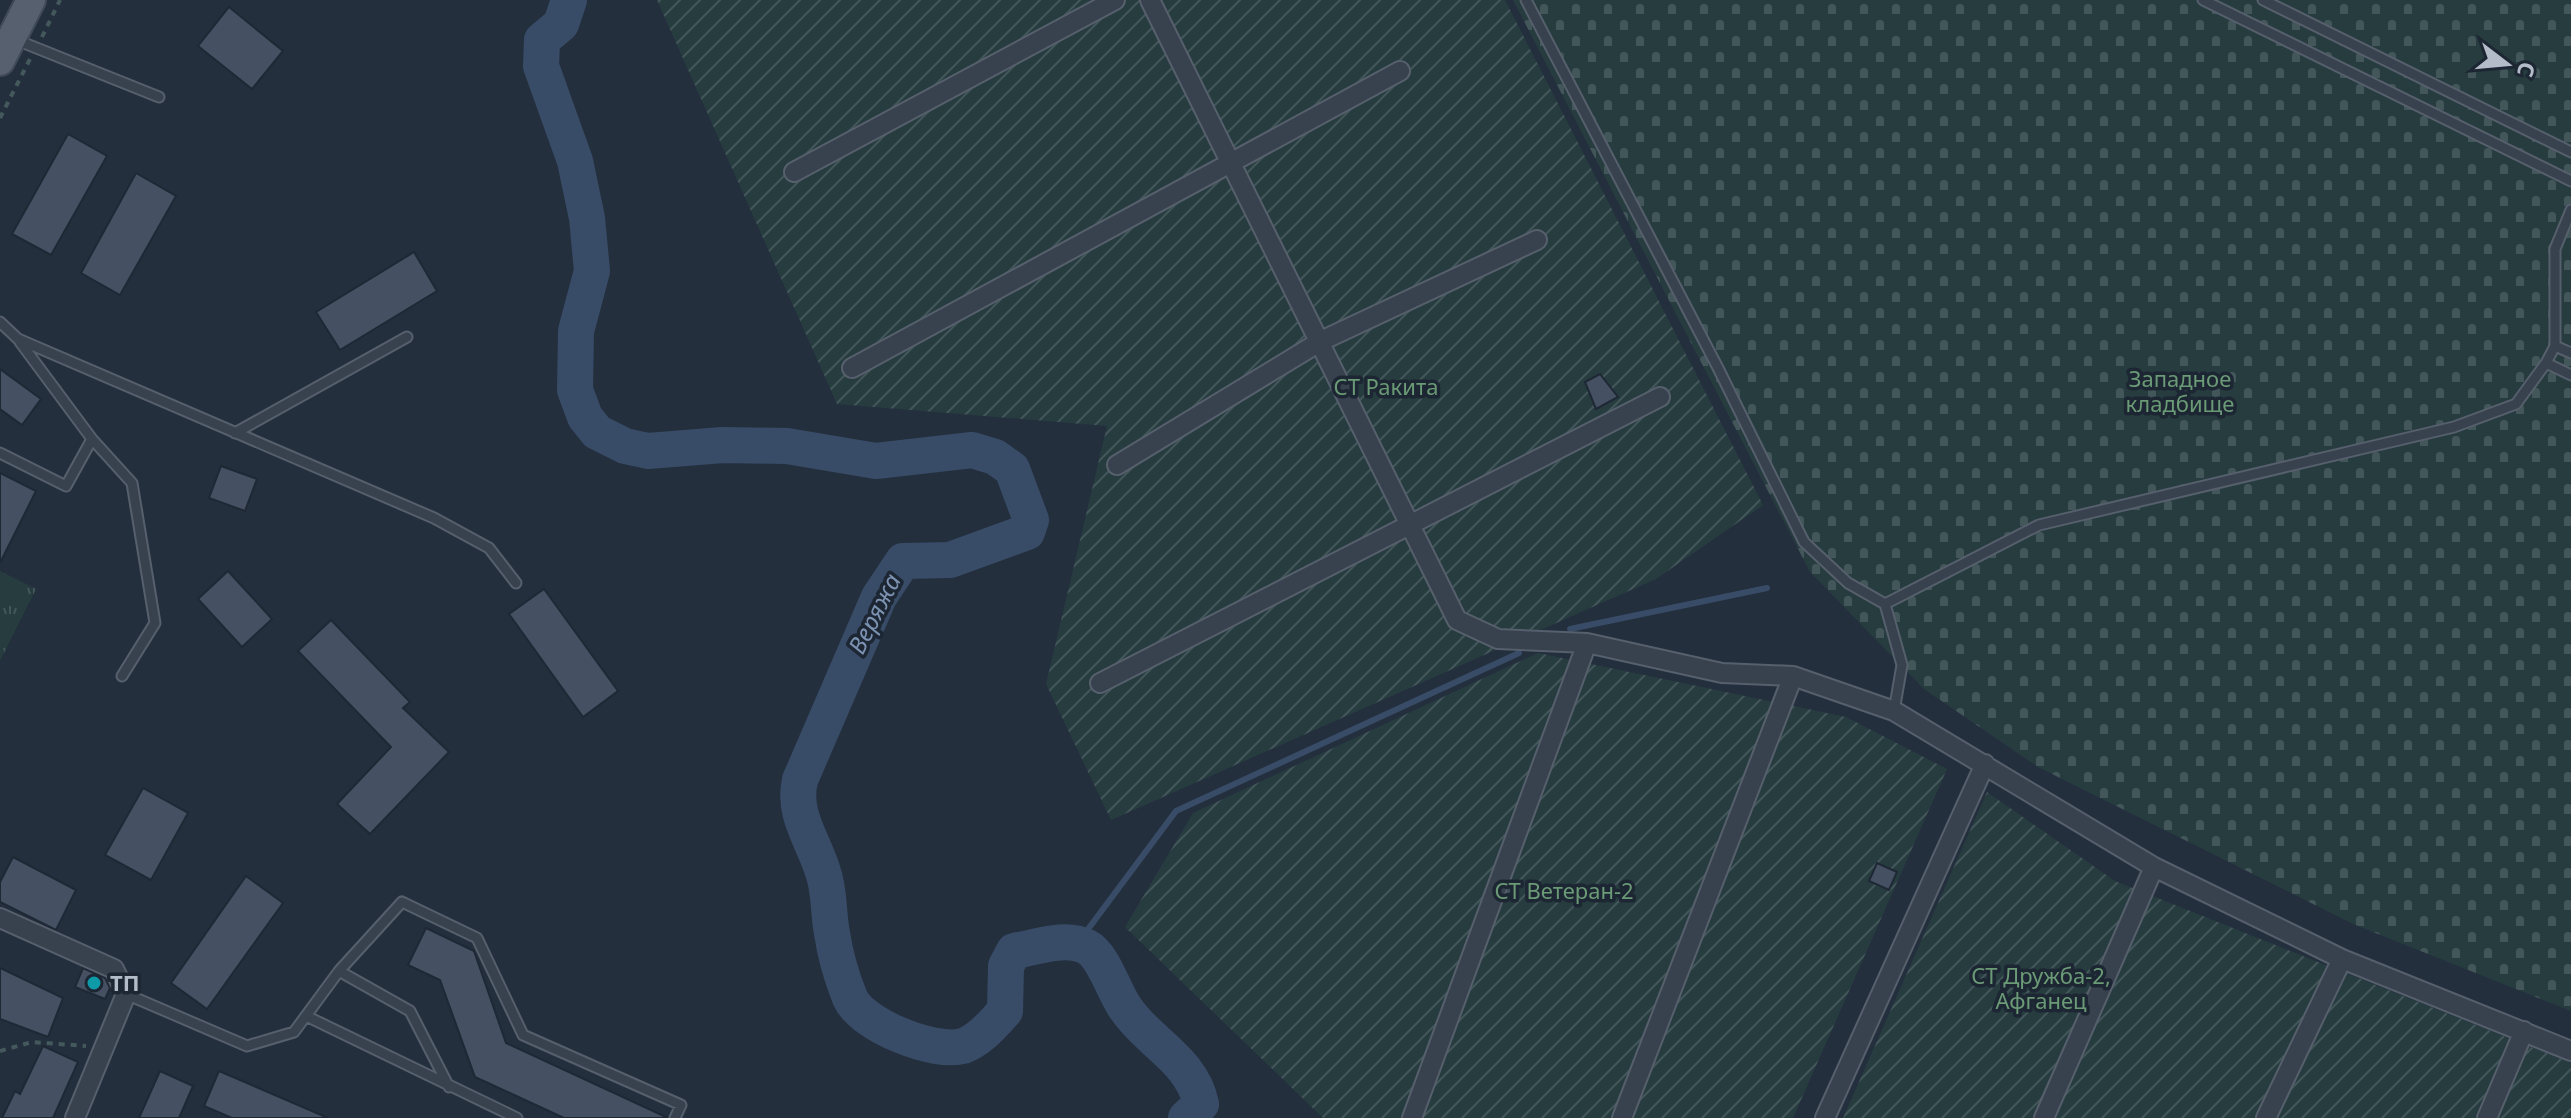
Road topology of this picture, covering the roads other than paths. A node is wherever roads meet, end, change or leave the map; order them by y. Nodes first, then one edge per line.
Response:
1 (31, 0) edge
2 (1115, 0) edge
3 (1150, 0) edge
4 (1526, 0) edge
5 (2203, 0) edge
6 (2263, 0) edge
7 (6, 50) edge
8 (1400, 71) dead end
9 (159, 97) dead end
10 (2571, 152) edge
11 (1230, 164) junction
12 (794, 172) dead end
13 (2571, 181) edge
14 (2571, 210) edge
15 (1537, 240) dead end
16 (0, 322) edge
17 (407, 337) dead end
18 (18, 339) junction
19 (1321, 341) junction
20 (2555, 346) junction
21 (2571, 353) edge
22 (2546, 363) junction
23 (852, 368) dead end
24 (2571, 375) edge
25 (1660, 397) dead end
26 (235, 433) junction
27 (92, 439) junction
28 (0, 453) edge
29 (1117, 465) dead end
30 (1408, 523) junction
31 (516, 583) dead end
32 (1885, 604) junction
33 (1587, 643) junction
34 (122, 676) dead end
35 (1793, 676) junction
36 (1100, 683) dead end
37 (1894, 711) junction
38 (1985, 764) junction
39 (2154, 867) junction
40 (0, 918) edge
41 (2342, 959) junction
42 (339, 971) junction
43 (126, 994) junction
44 (306, 1016) junction
45 (2524, 1031) junction
46 (2571, 1051) edge
47 (449, 1087) junction
48 (75, 1118) edge
49 (517, 1118) edge
50 (675, 1118) edge
51 (1412, 1118) edge
52 (1622, 1118) edge
53 (1825, 1118) edge
54 (2044, 1118) edge
55 (2266, 1118) edge
56 (2487, 1118) edge

1 - 7 main road
2 - 12 street
3 - 11 street
4 - 32 lane
5 - 13 lane
6 - 10 lane
7 - 9 lane
8 - 11 street
11 - 19 street
11 - 23 street
14 - 20 lane
15 - 19 street
16 - 18 lane
17 - 26 lane
18 - 26 lane
18 - 27 lane
19 - 29 street
19 - 30 street
20 - 21 lane
20 - 22 lane
22 - 24 lane
22 - 32 lane
25 - 30 street
26 - 31 lane
27 - 28 lane
27 - 34 lane
30 - 33 street
30 - 36 street
32 - 37 lane
33 - 35 street
33 - 51 street
35 - 37 street
35 - 52 street
37 - 38 street
38 - 39 street
38 - 53 street
39 - 41 street
39 - 54 street
40 - 43 street
41 - 45 street
41 - 55 street
42 - 44 lane
42 - 47 lane
42 - 50 lane
43 - 44 lane
43 - 48 street
44 - 47 lane
45 - 46 street
45 - 56 street
47 - 49 lane

